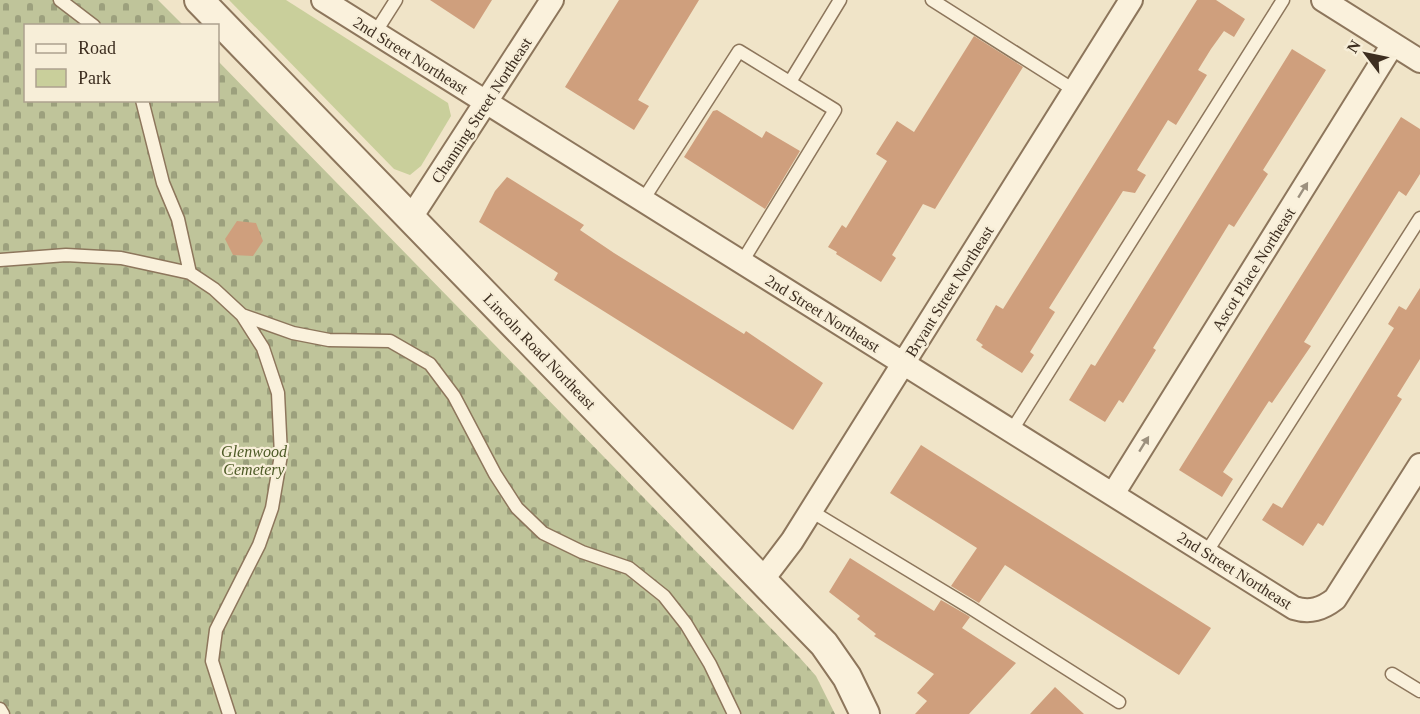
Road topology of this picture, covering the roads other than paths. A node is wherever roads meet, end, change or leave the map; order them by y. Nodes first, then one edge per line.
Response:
1 (60, 0) edge
2 (199, 0) edge
3 (323, 0) edge
4 (396, 0) edge
5 (552, 0) edge
6 (840, 0) edge
7 (932, 0) edge
8 (1131, 0) edge
9 (1284, 0) edge
10 (1323, 0) edge
11 (91, 24) edge
12 (375, 33) junction
13 (1394, 44) junction
14 (1420, 61) edge
15 (790, 82) junction
16 (1074, 90) junction
17 (143, 102) edge
18 (486, 103) junction
19 (643, 200) junction
20 (1420, 218) edge
21 (410, 219) junction
22 (0, 260) edge
23 (742, 262) junction
24 (190, 273) junction
25 (242, 315) junction
26 (904, 362) junction
27 (1012, 430) junction
28 (1420, 465) edge
29 (1113, 494) junction
30 (811, 511) junction
31 (1206, 553) junction
32 (763, 579) junction
33 (1392, 674) dead end
34 (1420, 691) edge
35 (1119, 702) dead end
36 (0, 709) edge
37 (3, 714) edge
38 (229, 714) edge
39 (734, 714) edge
40 (865, 714) edge

1 - 11 lane
2 - 21 street, Lincoln Road Northeast
3 - 12 street, 2nd Street Northeast
4 - 12 lane
5 - 18 street, Channing Street Northeast
6 - 15 lane
7 - 16 lane
8 - 16 street, Bryant Street Northeast
9 - 27 lane
10 - 13 street
12 - 18 street, 2nd Street Northeast
13 - 14 street
29 -> 13 street, Ascot Place Northeast
15 - 19 lane
15 - 23 lane
16 - 26 street, Bryant Street Northeast
17 - 24 lane
18 - 19 street, 2nd Street Northeast
18 - 21 street, Channing Street Northeast
19 - 23 street, 2nd Street Northeast
20 - 31 lane
21 - 32 street, Lincoln Road Northeast
22 - 24 lane
23 - 26 street, 2nd Street Northeast
24 - 25 lane
25 - 38 lane
25 - 39 lane
26 - 27 street, 2nd Street Northeast
26 - 30 street, Bryant Street Northeast
27 - 29 street, 2nd Street Northeast
28 - 31 street, 2nd Street Northeast
29 - 31 street, 2nd Street Northeast
30 - 32 street, Bryant Street Northeast
30 - 35 lane
32 - 40 street, Lincoln Road Northeast
33 - 34 lane
36 - 37 lane

